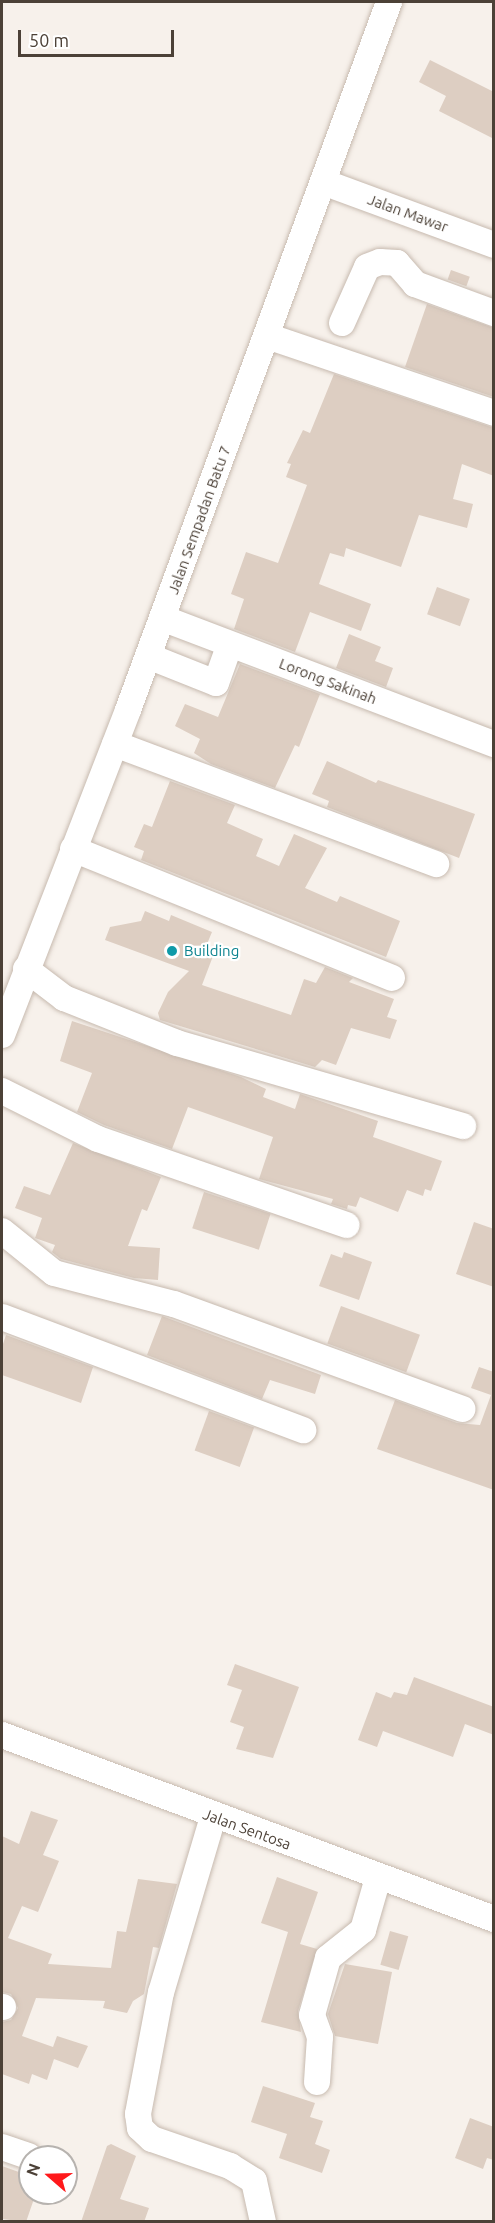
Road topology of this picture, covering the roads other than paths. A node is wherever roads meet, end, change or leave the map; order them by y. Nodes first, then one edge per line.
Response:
1 (389, 2) edge
2 (323, 182) junction
3 (494, 245) edge
4 (494, 313) edge
5 (342, 323) dead end
6 (267, 336) junction
7 (494, 413) edge
8 (162, 618) junction
9 (230, 645) junction
10 (148, 656) junction
11 (115, 744) junction
12 (494, 744) edge
13 (73, 849) junction
14 (436, 864) dead end
15 (26, 969) junction
16 (392, 978) dead end
17 (2, 1035) edge
18 (2, 1091) edge
19 (463, 1126) dead end
20 (347, 1225) dead end
21 (2, 1232) edge
22 (2, 1317) edge
23 (462, 1409) dead end
24 (303, 1430) dead end
25 (2, 1734) edge
26 (213, 1817) junction
27 (378, 1878) junction
28 (494, 1919) edge
29 (317, 2082) dead end
30 (2, 2147) edge
31 (18, 2153) edge
32 (263, 2222) edge

1 - 2 street, Jalan Sempadan Batu 7
2 - 3 street, Jalan Mawar
2 - 6 street, Jalan Sempadan Batu 7
4 - 5 street
6 - 7 street
6 - 8 street, Jalan Sempadan Batu 7
8 - 9 street, Lorong Sakinah
8 - 10 street, Jalan Sempadan Batu 7
9 - 10 street
9 - 12 street, Lorong Sakinah
10 - 11 street, Jalan Sempadan Batu 7
11 - 13 street, Jalan Sempadan Batu 7
11 - 14 street
13 - 15 street, Jalan Sempadan Batu 7
13 - 16 street
15 - 17 street, Jalan Sempadan Batu 7
15 - 19 street
18 - 20 street
21 - 23 street
22 - 24 street
25 - 26 street, Jalan Sentosa
26 - 27 street, Jalan Sentosa
26 - 32 street
27 - 28 street, Jalan Sentosa
27 - 29 street
30 - 31 street

